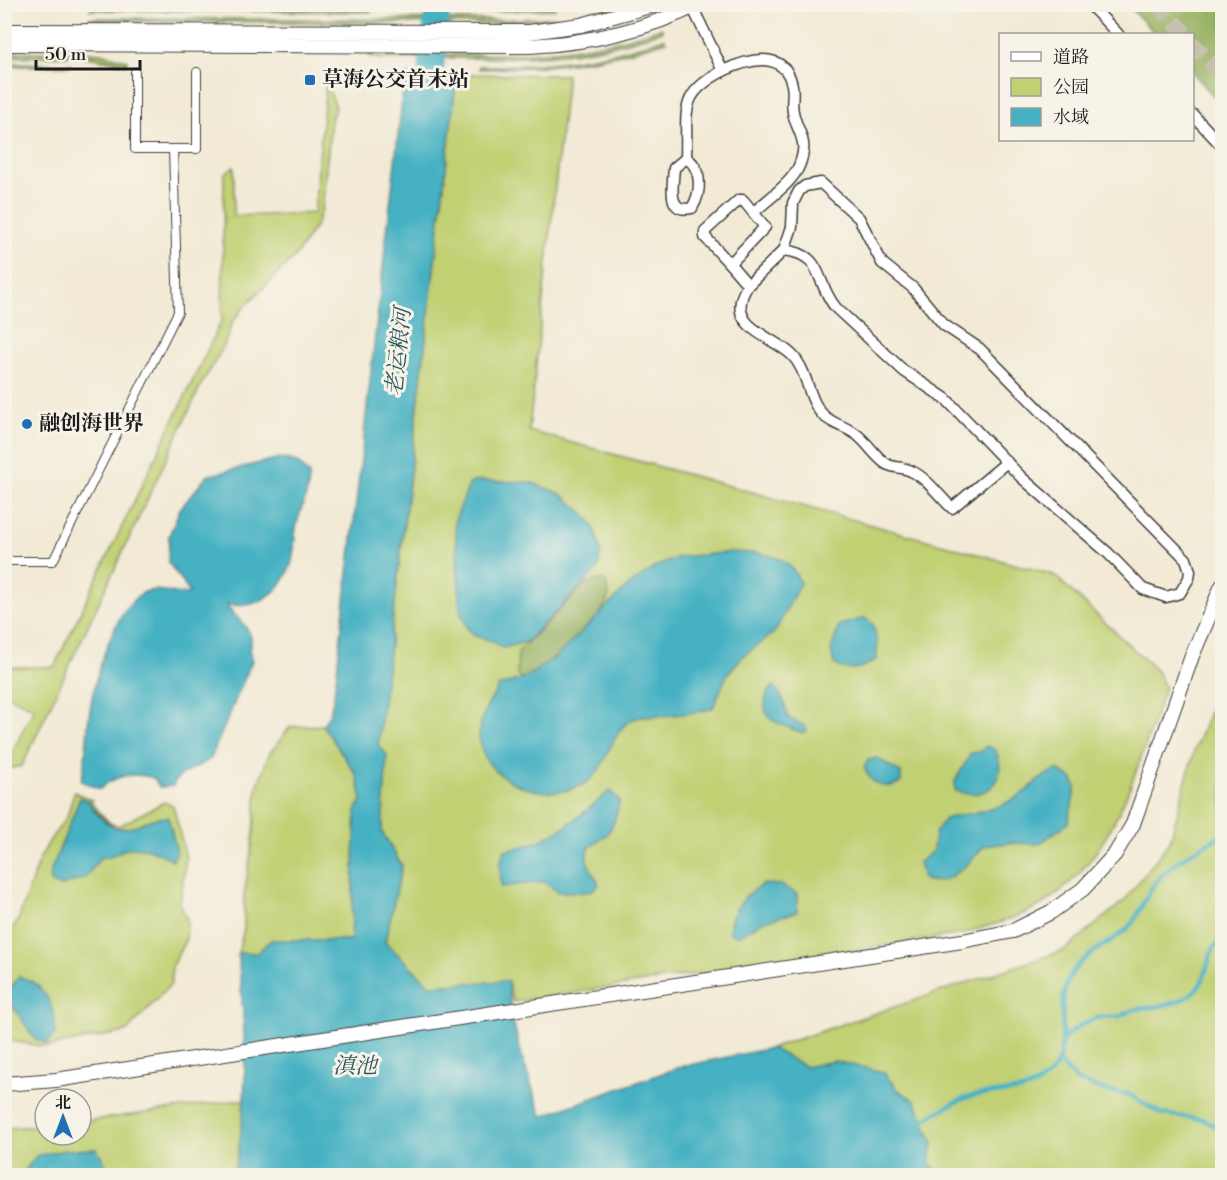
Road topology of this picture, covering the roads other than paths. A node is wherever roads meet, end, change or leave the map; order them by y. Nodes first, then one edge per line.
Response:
1 (657, 4) edge
2 (1089, 4) edge
3 (695, 6) edge
4 (4, 31) edge
5 (1117, 33) edge
6 (388, 39) junction
7 (472, 39) junction
8 (4, 44) edge
9 (723, 71) junction
10 (135, 72) dead end
11 (197, 72) dead end
12 (1194, 116) edge
13 (1222, 147) edge
14 (173, 149) junction
15 (686, 158) dead end
16 (754, 212) junction
17 (784, 250) junction
18 (730, 264) junction
19 (748, 285) junction
20 (1007, 462) junction
21 (4, 561) edge
22 (1222, 586) edge
23 (4, 1084) edge

1 - 7 street
2 - 5 street
3 - 7 street
3 - 9 street
4 - 6 street
6 - 7 street
6 - 8 street
9 - 15 street
9 - 16 street
10 - 14 street
11 - 14 street
12 - 13 street
14 - 21 street
16 - 18 street
16 - 18 street
17 - 19 street
17 - 20 street
17 - 20 street
18 - 19 street
19 - 20 street
22 - 23 street

